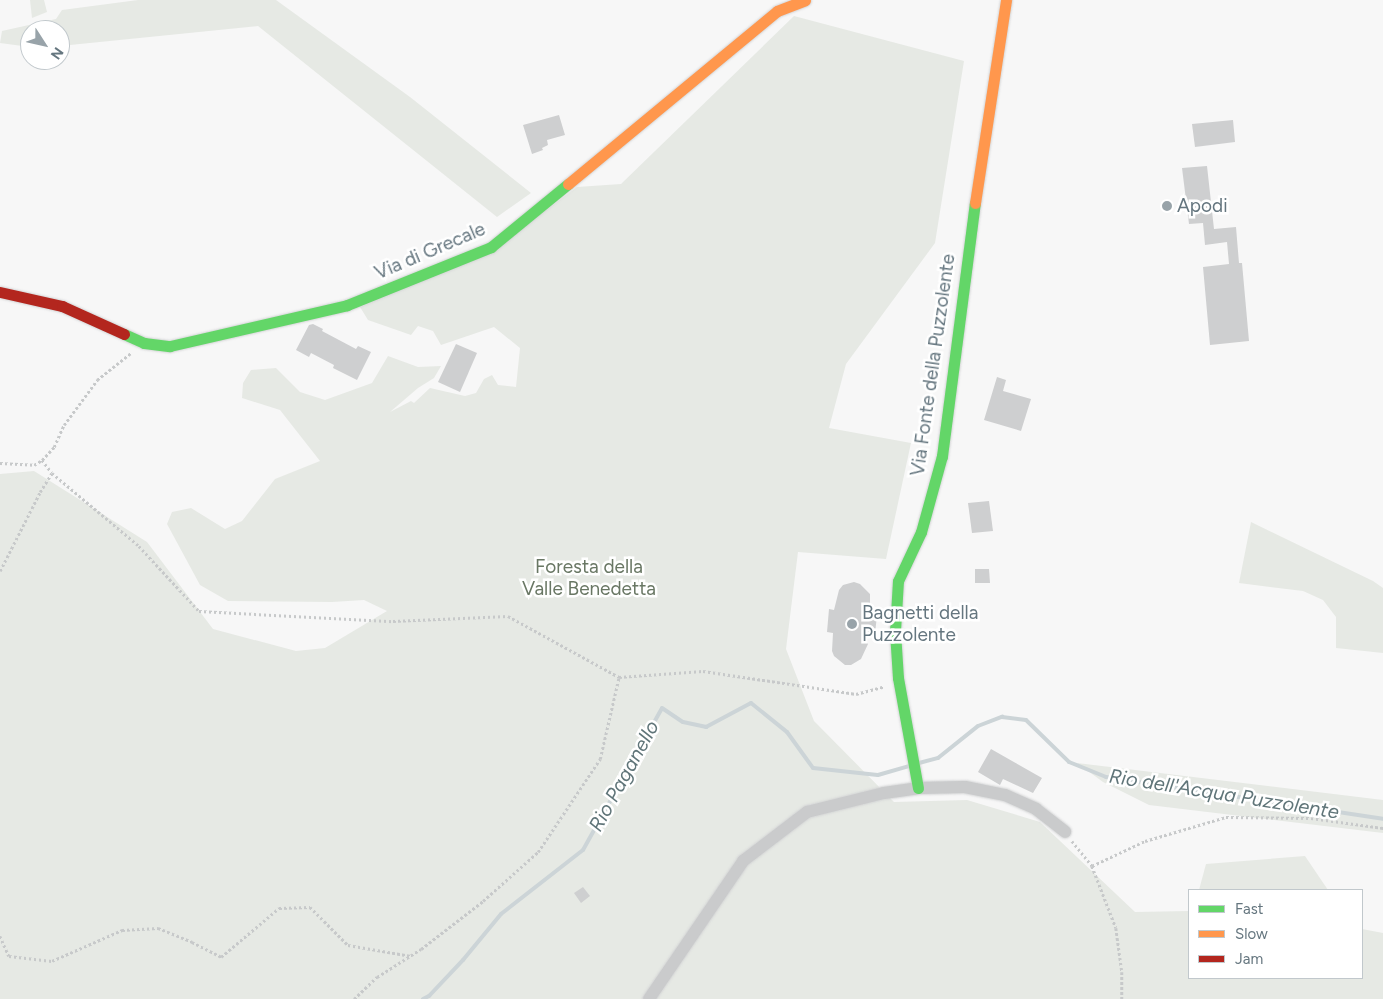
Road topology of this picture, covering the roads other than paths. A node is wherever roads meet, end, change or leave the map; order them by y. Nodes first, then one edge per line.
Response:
1 (805, 0) edge
2 (1006, 0) edge
3 (0, 292) edge
4 (918, 788) junction
5 (1065, 832) road end
6 (649, 999) edge

1 - 3 street, Via di Grecale
2 - 4 street, Via Fonte della Puzzolente
4 - 5 street
4 - 6 street

